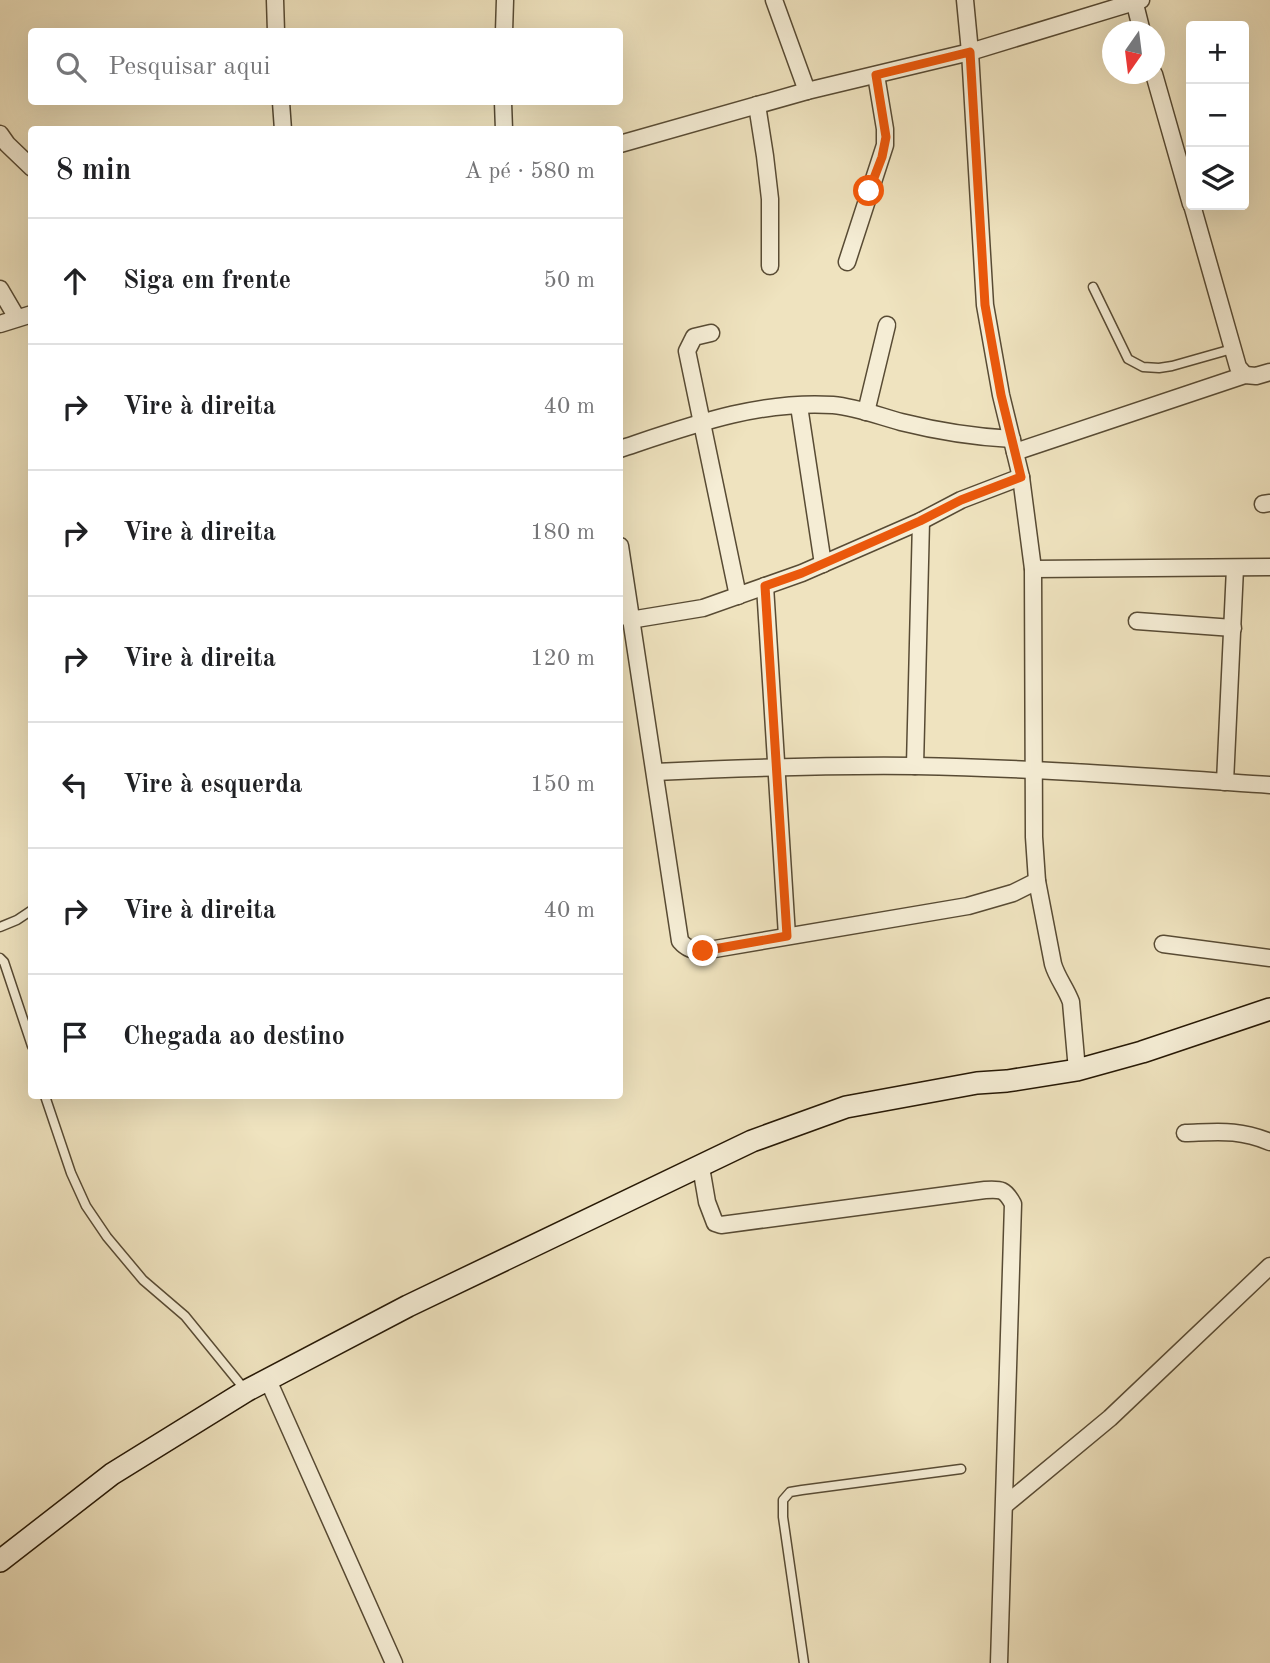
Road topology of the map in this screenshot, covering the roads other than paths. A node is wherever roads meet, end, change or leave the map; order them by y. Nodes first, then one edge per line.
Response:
1 (275, 0) edge
2 (505, 0) edge
3 (774, 0) edge
4 (965, 0) edge
5 (1136, 1) edge
6 (1140, 21) edge
7 (276, 28) edge
8 (504, 28) edge
9 (970, 52) junction
10 (876, 75) junction
11 (1157, 84) edge
12 (807, 91) junction
13 (281, 105) edge
14 (503, 105) edge
15 (757, 105) junction
16 (283, 126) edge
17 (503, 126) edge
18 (0, 134) edge
19 (623, 143) edge
20 (28, 164) edge
21 (1186, 186) edge
22 (1193, 210) edge
23 (847, 262) dead end
24 (770, 266) dead end
25 (1093, 286) dead end
26 (0, 289) edge
27 (24, 316) edge
28 (0, 324) edge
29 (887, 325) dead end
30 (710, 333) dead end
31 (1232, 349) junction
32 (1270, 372) edge
33 (1245, 375) junction
34 (799, 406) junction
35 (866, 412) junction
36 (702, 422) junction
37 (1014, 445) junction
38 (623, 448) edge
39 (1021, 477) junction
40 (920, 521) junction
41 (823, 564) junction
42 (1270, 567) edge
43 (1235, 568) junction
44 (1033, 569) junction
45 (623, 579) edge
46 (765, 586) junction
47 (738, 596) junction
48 (626, 611) edge
49 (1137, 621) dead end
50 (1233, 628) junction
51 (915, 766) junction
52 (776, 767) junction
53 (1034, 771) junction
54 (655, 772) junction
55 (1225, 782) junction
56 (1270, 785) edge
57 (1037, 881) junction
58 (28, 913) edge
59 (0, 927) edge
60 (787, 936) junction
61 (1163, 944) dead end
62 (0, 958) edge
63 (1270, 958) edge
64 (1270, 1009) edge
65 (28, 1033) edge
66 (1077, 1070) junction
67 (46, 1099) edge
68 (1185, 1133) dead end
69 (1270, 1142) edge
70 (701, 1167) junction
71 (1270, 1266) edge
72 (268, 1380) junction
73 (246, 1391) junction
74 (961, 1469) dead end
75 (1004, 1505) junction
76 (0, 1561) edge
77 (394, 1663) edge
78 (804, 1663) edge
79 (999, 1663) edge

1 - 7 street
2 - 8 street
3 - 12 street
4 - 9 street
5 - 6 street
5 - 9 street
9 - 10 street
9 - 37 street
10 - 12 street
10 - 23 street
11 - 21 street
12 - 15 street
13 - 16 street
14 - 17 street
15 - 19 street
15 - 24 street
18 - 20 street
22 - 31 street
25 - 31 lane
26 - 27 street
27 - 28 street
29 - 35 street
30 - 36 street
31 - 33 street
32 - 33 street
33 - 37 street
34 - 35 street
34 - 36 street
34 - 41 street
35 - 37 street
36 - 38 street
36 - 47 street
37 - 39 street
39 - 40 street
39 - 44 street
40 - 41 street
40 - 51 street
41 - 46 street
42 - 43 street
43 - 44 street
43 - 50 street
44 - 53 street
45 - 48 street
46 - 47 street
46 - 52 street
47 - 48 street
48 - 54 street
49 - 50 street
50 - 55 street
51 - 52 street
51 - 53 street
52 - 54 street
52 - 60 street
53 - 55 street
53 - 57 street
54 - 60 street
55 - 56 street
57 - 60 street
57 - 66 street
58 - 59 lane
61 - 63 street
62 - 65 lane
64 - 66 street
66 - 70 street
67 - 73 lane
68 - 69 street
70 - 72 street
70 - 75 street
71 - 75 street
72 - 73 street
72 - 77 street
73 - 76 street
74 - 78 lane
75 - 79 street

